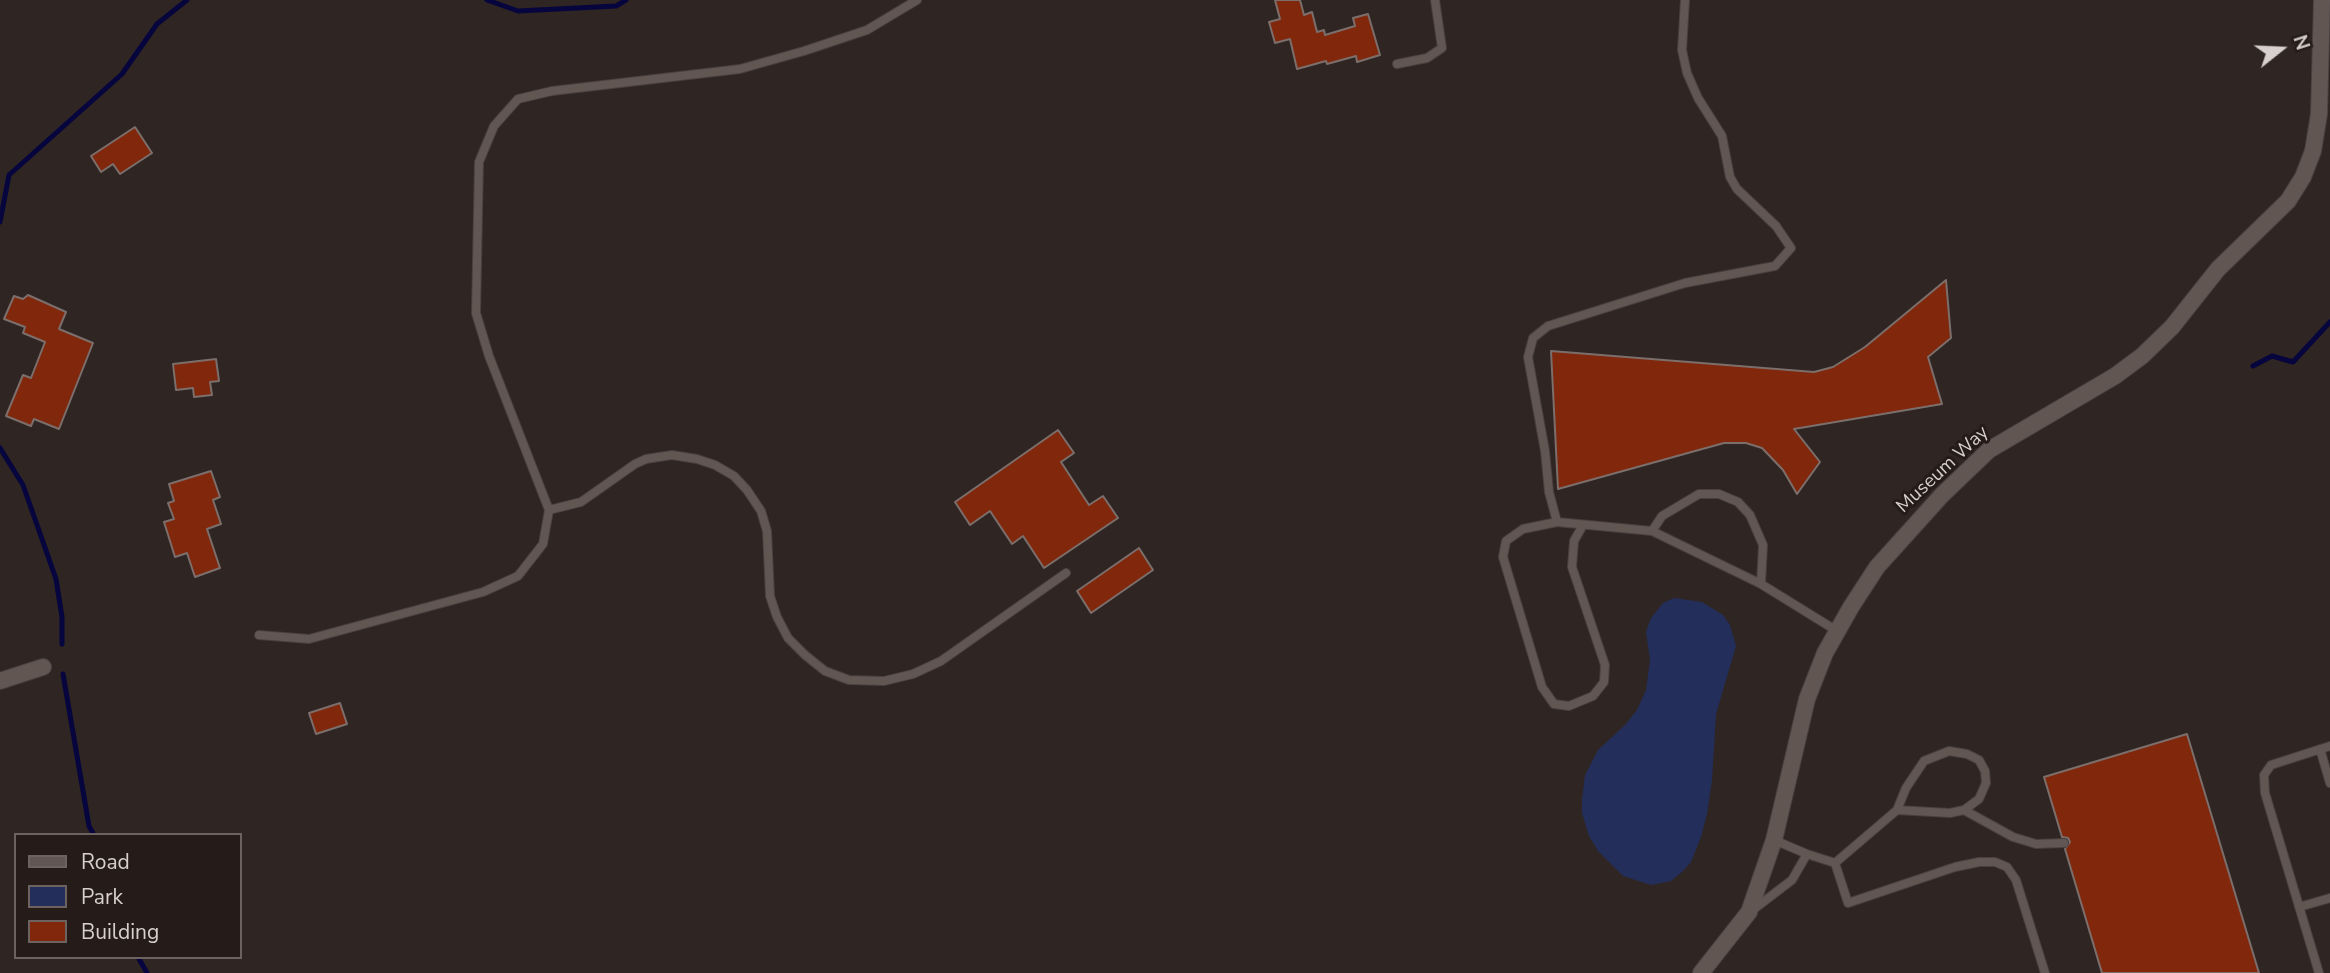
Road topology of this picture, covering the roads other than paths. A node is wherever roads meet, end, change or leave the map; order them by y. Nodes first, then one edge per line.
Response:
1 (917, 0) edge
2 (1435, 0) edge
3 (1685, 0) edge
4 (2322, 0) edge
5 (1397, 64) dead end
6 (550, 510) junction
7 (1557, 522) junction
8 (1583, 525) junction
9 (1652, 531) junction
10 (1066, 573) dead end
11 (1761, 584) junction
12 (1837, 631) junction
13 (259, 635) dead end
14 (43, 667) dead end
15 (0, 681) edge
16 (2330, 746) edge
17 (2320, 749) junction
18 (2330, 783) edge
19 (1897, 810) junction
20 (1964, 810) junction
21 (1774, 840) junction
22 (2064, 843) dead end
23 (1807, 854) junction
24 (1835, 863) junction
25 (2330, 898) edge
26 (2299, 907) junction
27 (1749, 912) junction
28 (1701, 973) edge
29 (2045, 973) edge
30 (2319, 973) edge

1 - 6 lane
2 - 5 lane
3 - 7 lane
4 - 12 street, Museum Way
6 - 10 lane
6 - 13 lane
7 - 8 lane
7 - 8 lane
8 - 9 lane
9 - 11 lane
9 - 11 lane
11 - 12 lane
12 - 21 street, Museum Way
14 - 15 street
16 - 17 lane
17 - 18 lane
17 - 26 lane
19 - 20 lane
19 - 20 lane
19 - 24 lane
20 - 22 lane
21 - 23 lane
21 - 27 street, Museum Way
23 - 24 lane
23 - 27 lane
24 - 29 lane
25 - 26 lane
26 - 30 lane
27 - 28 street, Museum Way

